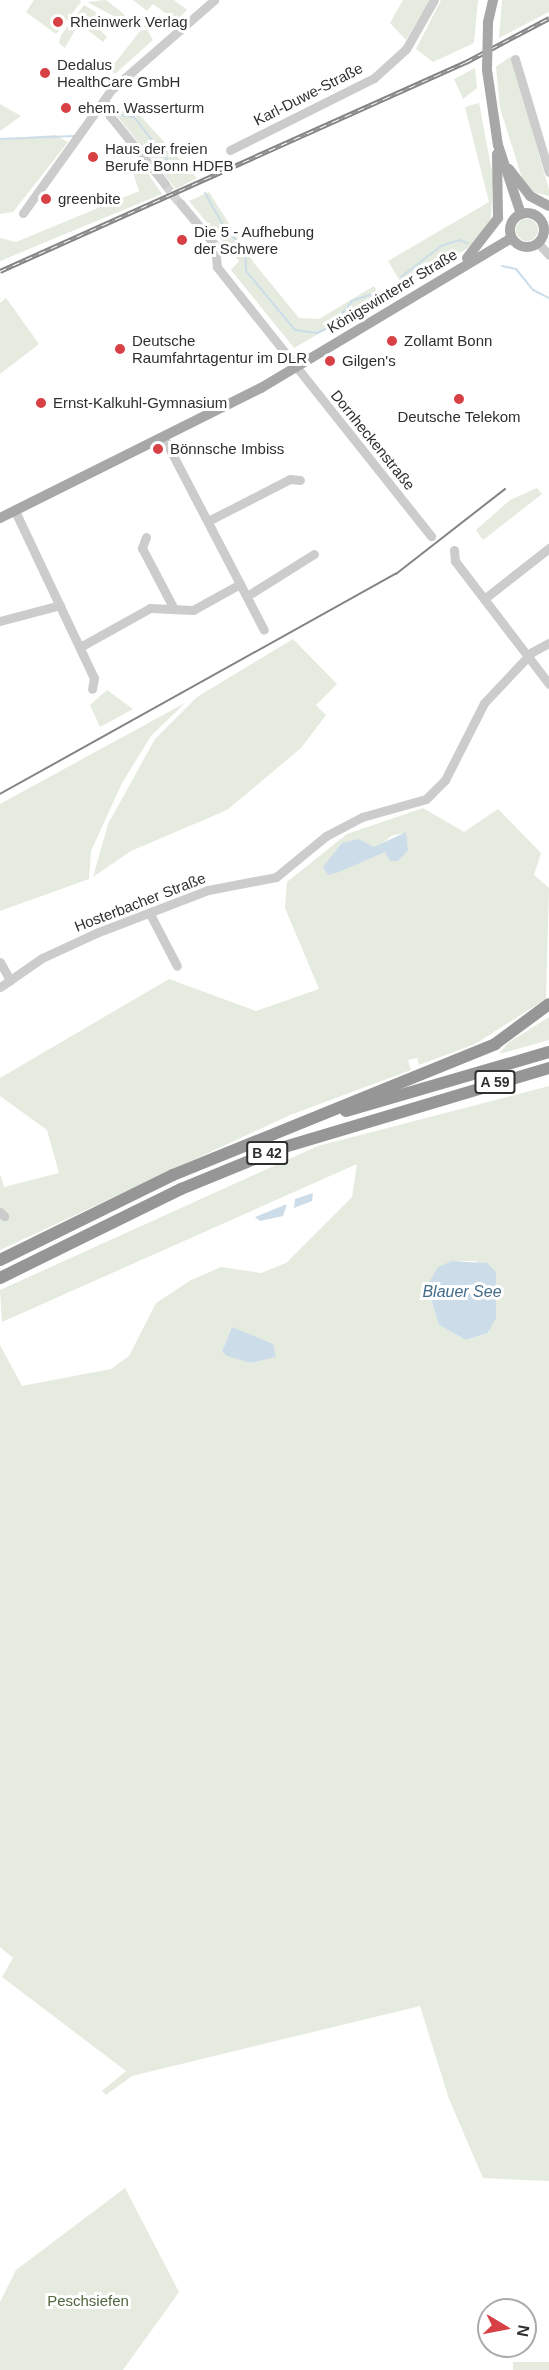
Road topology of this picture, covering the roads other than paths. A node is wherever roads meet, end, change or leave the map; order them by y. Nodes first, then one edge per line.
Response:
1 (214, 0) edge
2 (434, 0) edge
3 (487, 0) edge
4 (493, 0) edge
5 (488, 22) junction
6 (515, 59) dead end
7 (105, 101) junction
8 (498, 145) junction
9 (230, 150) dead end
10 (504, 165) junction
11 (549, 171) edge
12 (165, 184) tunnel mouth
13 (180, 203) tunnel mouth
14 (549, 206) edge
15 (23, 213) dead end
16 (521, 214) junction
17 (545, 220) edge
18 (512, 238) junction
19 (538, 243) junction
20 (549, 255) edge
21 (456, 270) junction
22 (296, 365) junction
23 (164, 438) junction
24 (300, 480) dead end
25 (15, 511) junction
26 (0, 518) edge
27 (208, 521) junction
28 (431, 532) dead end
29 (146, 537) dead end
30 (549, 548) edge
31 (454, 550) dead end
32 (314, 554) dead end
33 (240, 584) junction
34 (247, 596) junction
35 (484, 599) junction
36 (60, 605) junction
37 (174, 607) junction
38 (0, 621) edge
39 (264, 630) dead end
40 (549, 643) edge
41 (80, 647) junction
42 (528, 657) junction
43 (549, 684) edge
44 (92, 689) dead end
45 (151, 916) junction
46 (0, 962) edge
47 (177, 966) dead end
48 (10, 980) junction
49 (0, 987) edge
50 (549, 1004) edge
51 (549, 1052) edge
52 (549, 1068) edge
53 (441, 1096) joint
54 (260, 1139) junction
55 (0, 1260) edge
56 (0, 1278) edge

1 - 7 street
2 - 9 street, Karl-Duwe-Straße
3 - 5 main road
4 - 5 main road
5 - 8 main road, bridge
6 - 11 street
7 - 12 street
7 - 15 street
8 - 10 main road
8 - 21 main road
10 - 14 main road
10 - 16 main road
13 - 22 street, Dornheckenstraße
16 - 17 main road
16 - 18 main road
17 - 19 main road
18 - 19 main road
18 - 21 main road, Königswinterer Straße
19 - 20 street
21 - 22 main road, Königswinterer Straße
22 - 23 main road, Königswinterer Straße
22 - 28 street, Dornheckenstraße
23 - 25 main road, Königswinterer Straße
23 - 27 street
24 - 27 street
25 - 26 main road, Königswinterer Straße
25 - 36 street
27 - 33 street
29 - 37 street
30 - 35 street
31 - 35 street
32 - 34 street
33 - 34 street
33 - 37 street
34 - 39 street
35 - 42 street
36 - 38 street
36 - 41 street
37 - 41 street
40 - 42 street, Hosterbacher Straße
41 - 44 street
42 - 43 street
42 - 45 street, Hosterbacher Straße
45 - 47 street
45 - 48 street, Hosterbacher Straße
46 - 48 street
48 - 49 street, Hosterbacher Straße
50 - 54 highway, B 42
51 - 54 highway, B 42
52 - 53 highway, A 59
53 - 56 highway, B 42
54 - 55 highway, B 42

